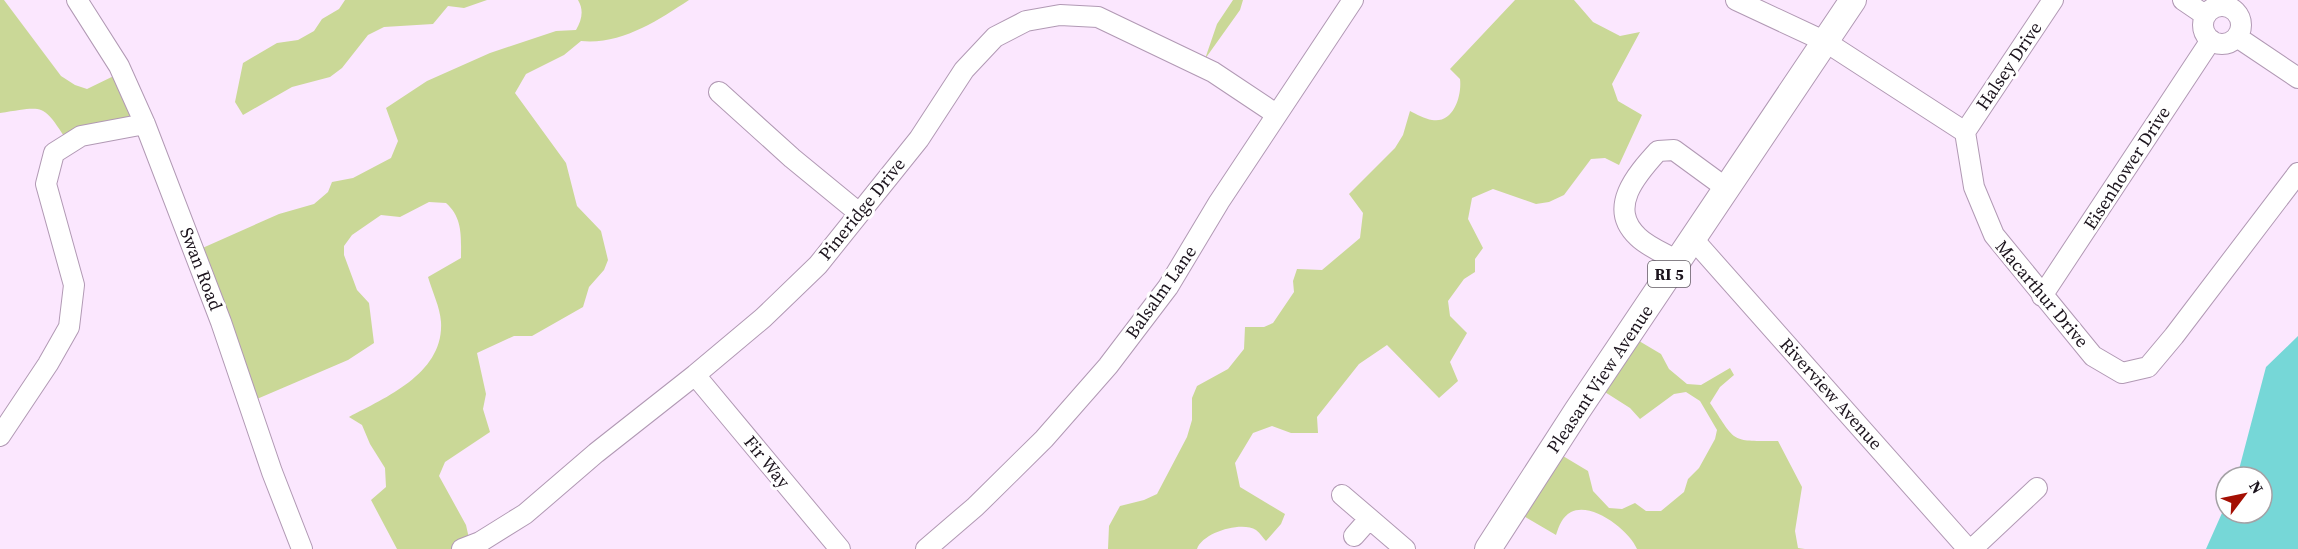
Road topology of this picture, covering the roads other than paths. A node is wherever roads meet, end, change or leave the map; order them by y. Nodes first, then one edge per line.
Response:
1 (77, 0) edge
2 (1353, 0) edge
3 (1736, 0) edge
4 (1853, 0) edge
5 (2053, 0) edge
6 (2183, 0) edge
7 (2236, 5) edge
8 (2205, 15) junction
9 (2237, 37) junction
10 (2211, 40) junction
11 (1826, 42) junction
12 (2298, 78) edge
13 (719, 92) dead end
14 (1276, 114) junction
15 (145, 124) junction
16 (1965, 132) junction
17 (2298, 172) edge
18 (1726, 188) junction
19 (859, 213) junction
20 (1693, 239) junction
21 (1678, 261) junction
22 (2042, 296) junction
23 (695, 375) junction
24 (0, 436) edge
25 (2037, 488) dead end
26 (1342, 495) dead end
27 (1369, 519) junction
28 (1354, 536) dead end
29 (302, 549) edge
30 (462, 549) edge
31 (840, 549) edge
32 (926, 549) edge
33 (1405, 549) edge
34 (1488, 549) edge
35 (1970, 549) edge

1 - 15 street, Swan Road
2 - 14 street, Balsalm Lane
3 - 11 street
4 - 11 main road, Pleasant View Avenue / RI 5
5 - 16 street, Halsey Drive
6 - 8 street
7 - 8 street
7 - 9 street
8 - 10 street
9 - 10 street
9 - 12 street
10 - 22 street, Eisenhower Drive
11 - 16 street
11 - 18 main road, Pleasant View Avenue / RI 5
13 - 19 street
14 - 19 street, Pineridge Drive
14 - 32 street, Balsalm Lane
15 - 24 street
15 - 29 street, Swan Road
16 - 22 street, Macarthur Drive
17 - 22 street, Macarthur Drive
18 - 20 main road, Pleasant View Avenue / RI 5
18 - 21 street
19 - 23 street, Pineridge Drive
20 - 21 main road, Pleasant View Avenue / RI 5
20 - 35 street, Riverview Avenue
21 - 34 main road, Pleasant View Avenue / RI 5
23 - 30 street, Pineridge Drive
23 - 31 street, Fir Way
25 - 35 street
26 - 27 street
27 - 28 street
27 - 33 street

